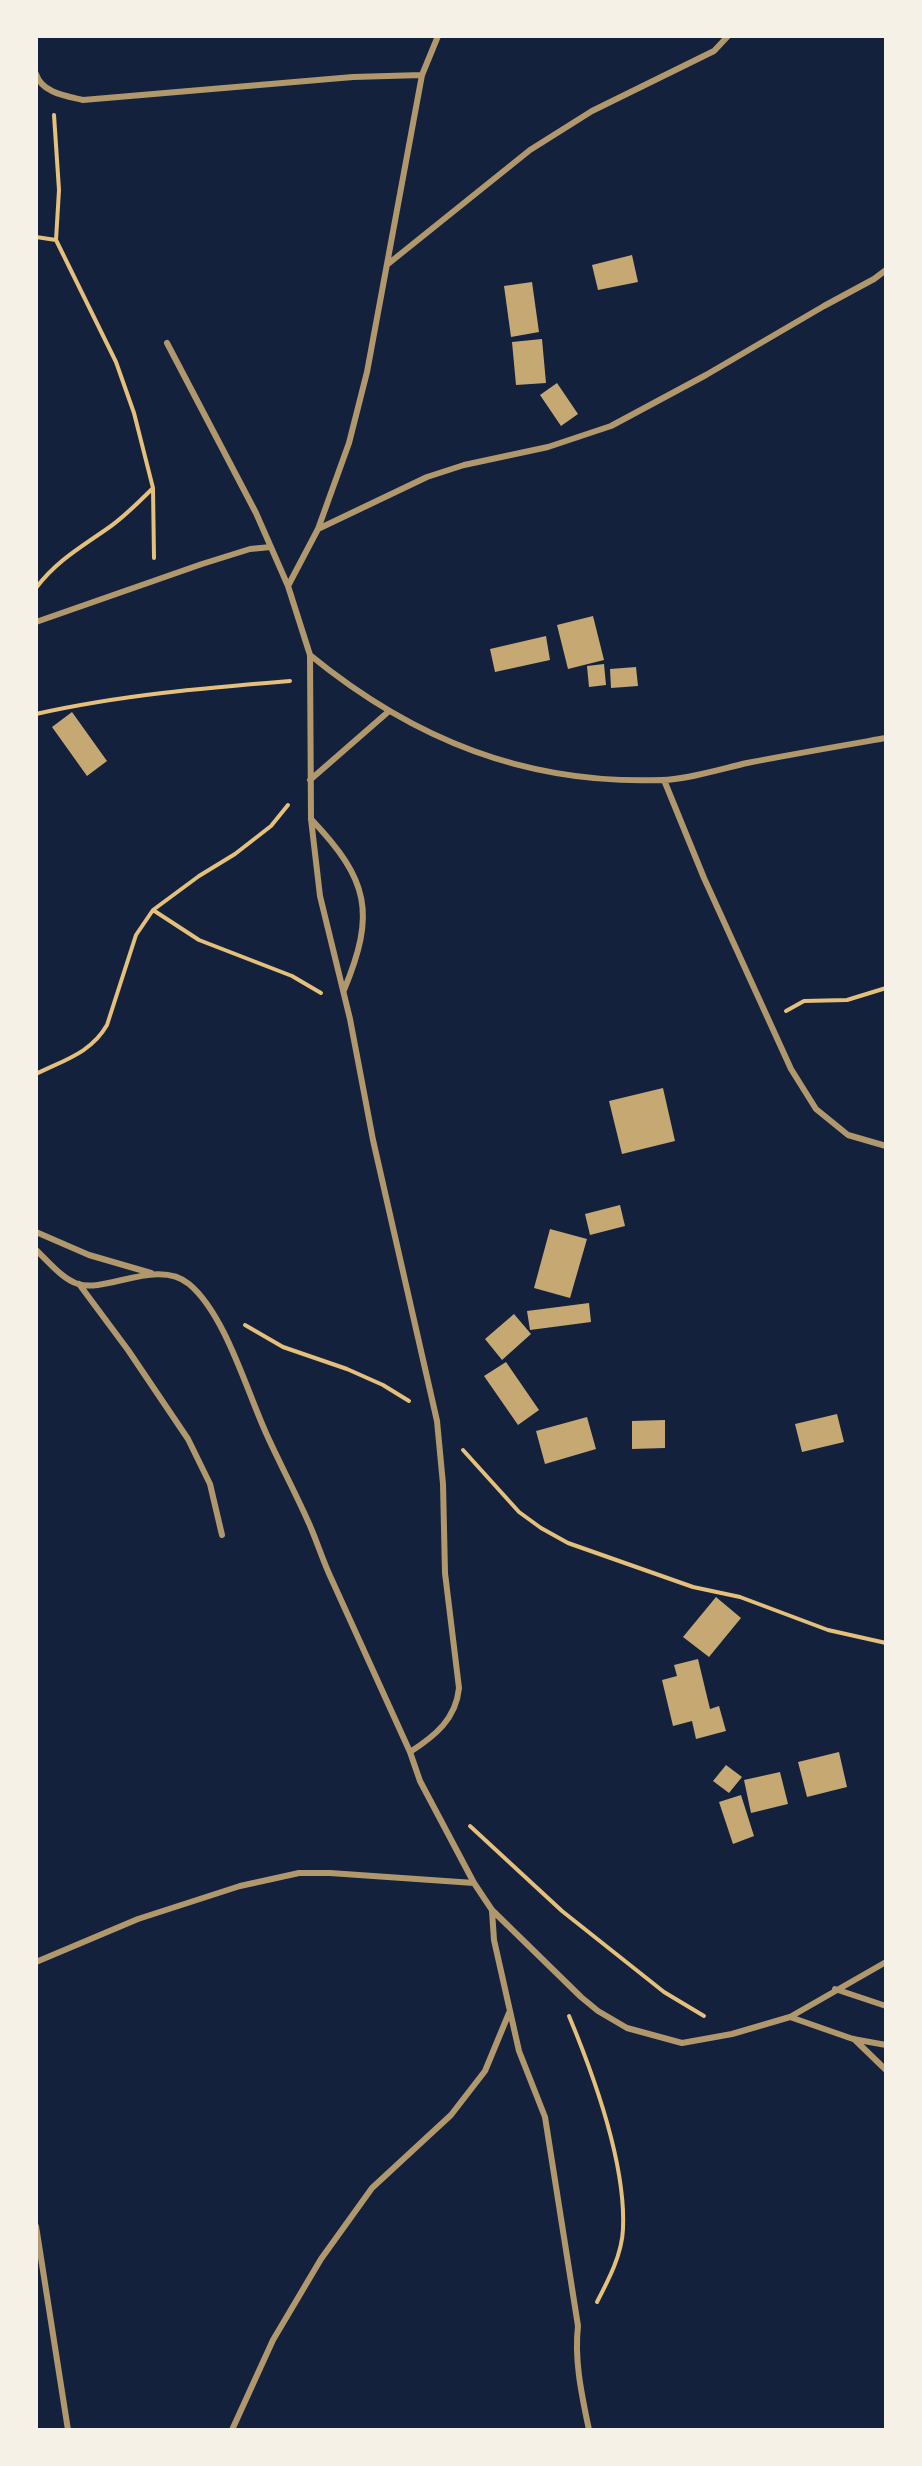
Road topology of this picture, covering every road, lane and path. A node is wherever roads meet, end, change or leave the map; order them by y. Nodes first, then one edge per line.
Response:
1 (438, 36) edge
2 (728, 36) edge
3 (36, 74) edge
4 (422, 75) junction
5 (56, 94) junction
6 (36, 237) edge
7 (56, 240) junction
8 (388, 264) junction
9 (886, 270) edge
10 (167, 343) dead end
11 (153, 488) junction
12 (318, 530) junction
13 (271, 547) junction
14 (153, 580) junction
15 (288, 586) junction
16 (36, 588) edge
17 (36, 622) edge
18 (310, 655) junction
19 (309, 680) junction
20 (388, 712) junction
21 (36, 714) edge
22 (886, 738) edge
23 (310, 780) junction
24 (664, 780) junction
25 (311, 819) junction
26 (153, 910) junction
27 (886, 987) edge
28 (344, 991) junction
29 (350, 1019) junction
30 (770, 1024) junction
31 (36, 1074) edge
32 (886, 1146) edge
33 (36, 1232) edge
34 (36, 1250) edge
35 (158, 1275) junction
36 (79, 1284) junction
37 (243, 1324) dead end
38 (436, 1421) junction
39 (222, 1535) dead end
40 (886, 1643) edge
41 (410, 1752) junction
42 (464, 1820) dead end
43 (474, 1883) junction
44 (492, 1910) junction
45 (36, 1962) edge
46 (886, 1962) edge
47 (835, 1989) junction
48 (886, 2006) edge
49 (565, 2007) dead end
50 (510, 2012) junction
51 (790, 2017) junction
52 (732, 2034) junction
53 (853, 2039) junction
54 (886, 2045) edge
55 (886, 2070) edge
56 (36, 2226) edge
57 (578, 2326) junction
58 (68, 2430) edge
59 (232, 2430) edge
60 (589, 2430) edge

1 - 4 street
2 - 8 street
3 - 5 street
4 - 5 street
4 - 8 street
5 - 7 path
6 - 7 path
7 - 11 path
8 - 12 street
9 - 12 street
10 - 13 street
11 - 14 path
11 - 16 path
12 - 15 street
13 - 14 street
13 - 15 street
14 - 17 street
15 - 18 street
18 - 19 street
18 - 20 street
19 - 21 path
19 - 23 street
20 - 23 street
20 - 24 street
22 - 24 street
23 - 25 street
23 - 26 path
24 - 30 street
25 - 28 street
25 - 28 street
26 - 29 path
26 - 31 path
27 - 30 path
28 - 29 street
29 - 38 street
30 - 32 street
33 - 35 street
34 - 36 street
35 - 36 street
35 - 41 street
36 - 39 street
37 - 38 path
38 - 40 path
38 - 41 street
41 - 43 street
42 - 52 path
43 - 44 street
43 - 45 street
44 - 50 street
44 - 52 street
46 - 47 street
47 - 48 street
47 - 51 street
49 - 57 path
50 - 57 street
50 - 59 street
51 - 52 street
51 - 53 street
53 - 54 street
53 - 55 street
56 - 58 street
57 - 60 street

